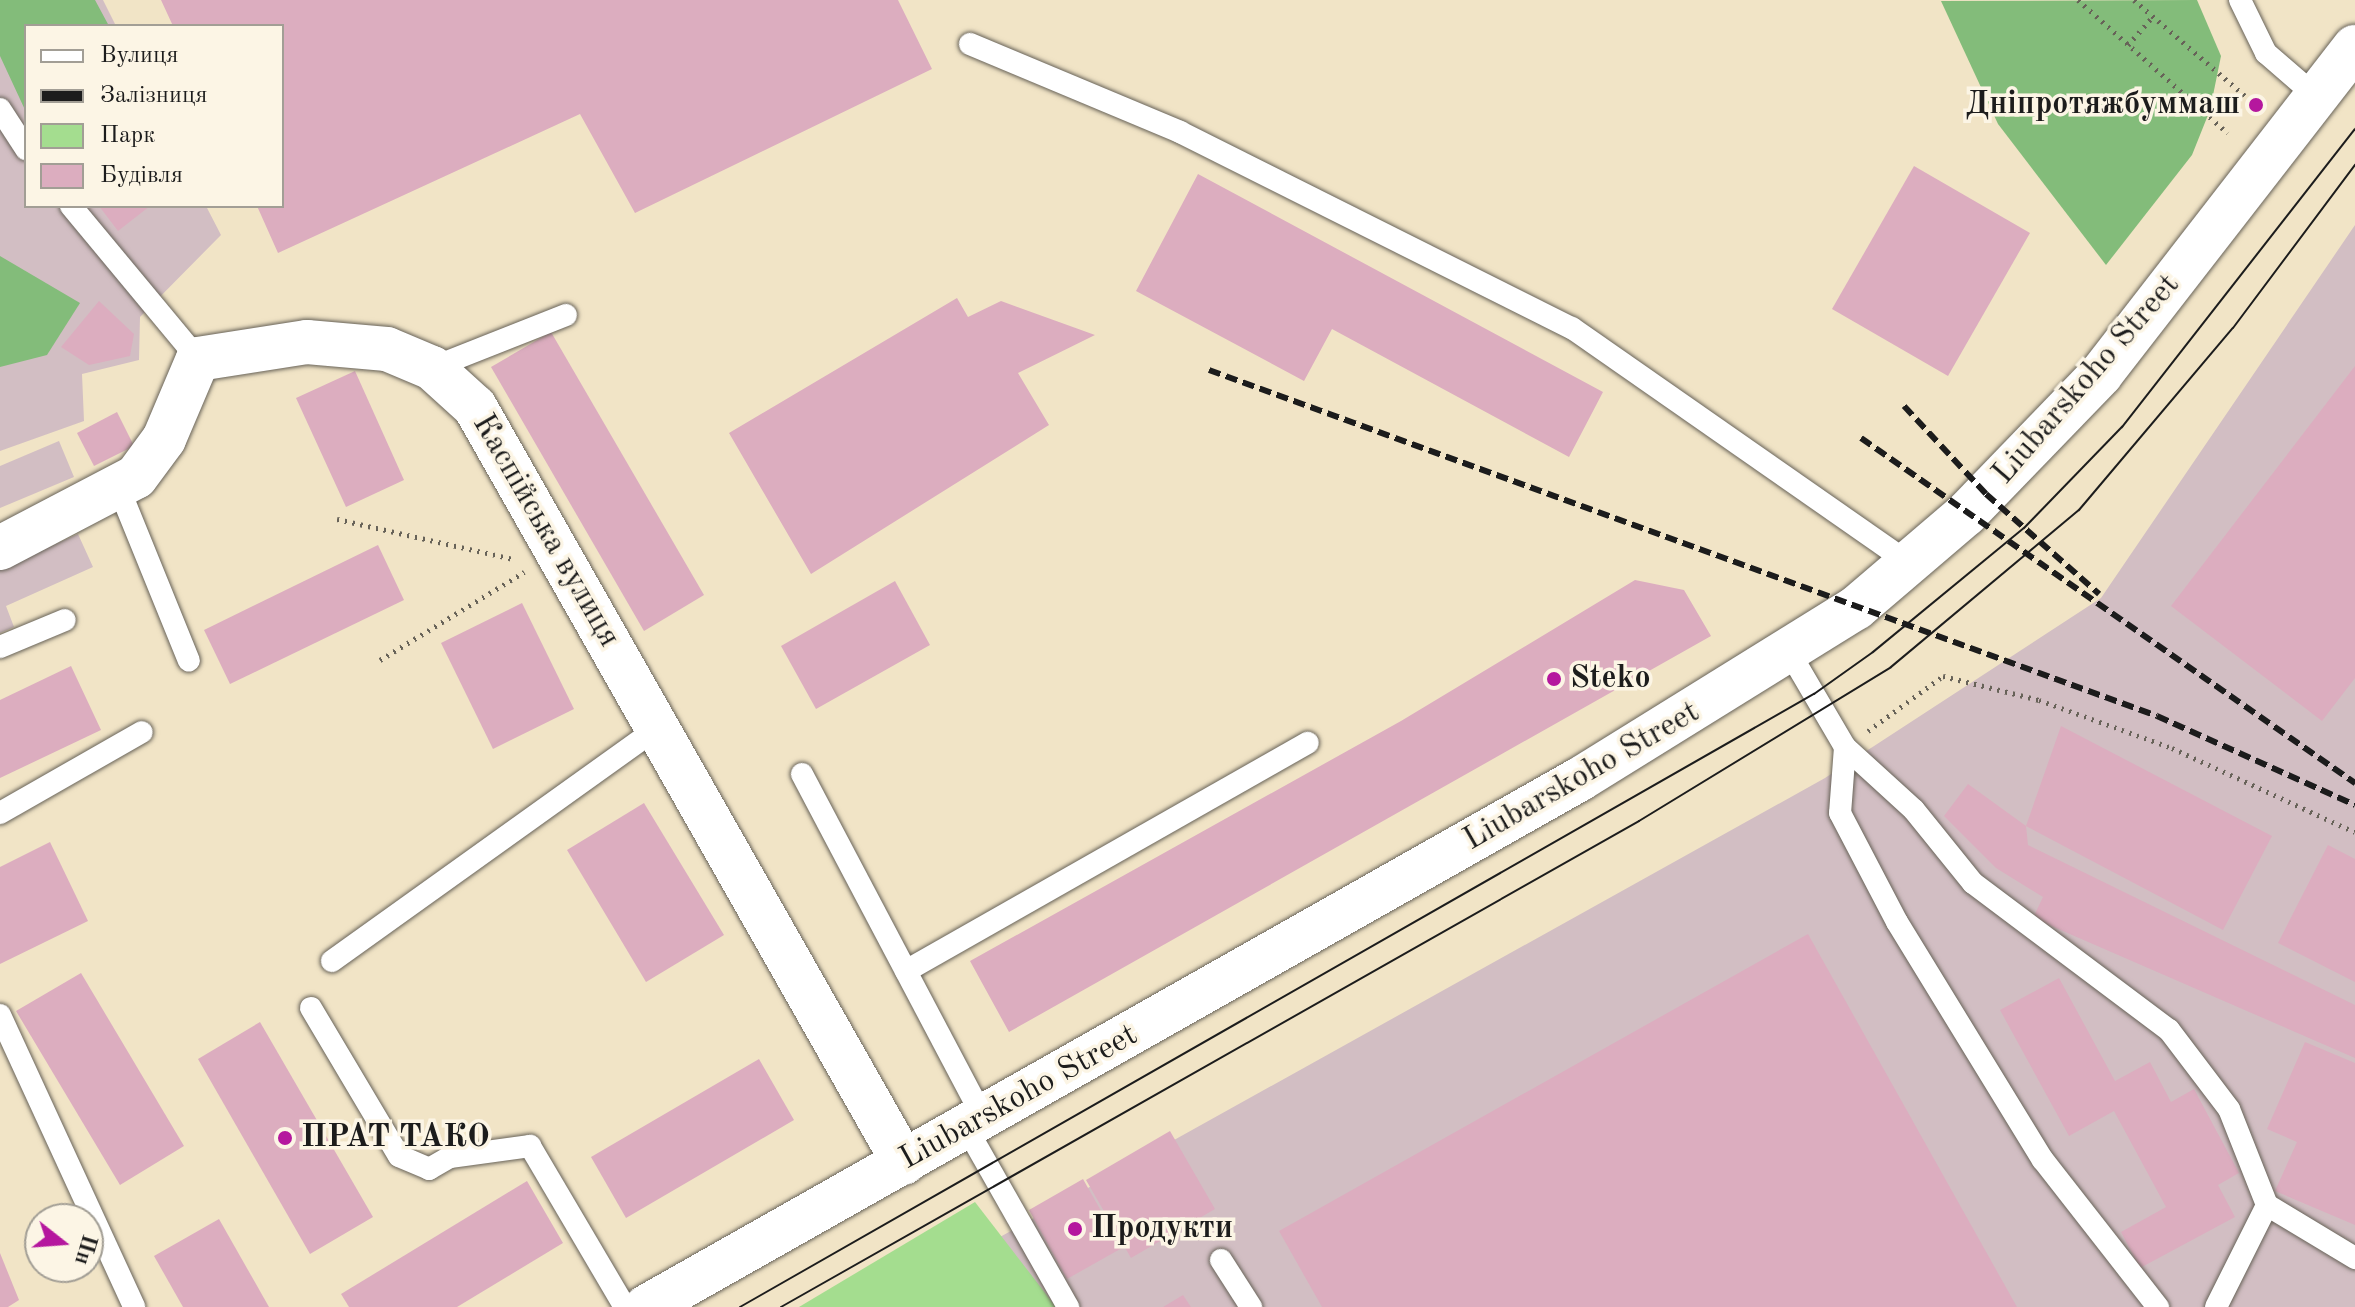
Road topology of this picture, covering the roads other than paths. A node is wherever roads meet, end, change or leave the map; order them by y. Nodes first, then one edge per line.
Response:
1 (2240, 0) edge
2 (970, 44) dead end
3 (2355, 47) edge
4 (2318, 98) junction
5 (0, 109) edge
6 (24, 146) edge
7 (73, 208) edge
8 (566, 315) dead end
9 (198, 359) junction
10 (432, 368) junction
11 (120, 491) junction
12 (0, 548) edge
13 (1910, 564) junction
14 (65, 620) dead end
15 (0, 647) edge
16 (1791, 655) junction
17 (189, 661) dead end
18 (658, 728) junction
19 (142, 732) dead end
20 (1308, 743) dead end
21 (1845, 747) junction
22 (802, 774) dead end
23 (0, 813) edge
24 (332, 961) dead end
25 (906, 971) junction
26 (311, 1008) dead end
27 (0, 1015) edge
28 (976, 1124) junction
29 (904, 1163) junction
30 (2267, 1205) junction
31 (2355, 1258) edge
32 (1221, 1260) dead end
33 (125, 1304) edge
34 (625, 1307) edge
35 (646, 1307) edge
36 (1068, 1307) edge
37 (1251, 1307) edge
38 (2158, 1307) edge
39 (2216, 1307) edge

1 - 4 lane
2 - 13 lane
3 - 4 main road, Liubarskoho Street
4 - 13 main road, Liubarskoho Street
5 - 6 lane
7 - 9 lane
8 - 10 lane
9 - 10 main road, Каспійська вулиця
9 - 11 main road
10 - 18 main road, Каспійська вулиця
11 - 12 main road
11 - 17 lane
13 - 16 main road, Liubarskoho Street
14 - 15 lane
16 - 21 lane
16 - 28 main road, Liubarskoho Street
18 - 24 lane
18 - 29 main road, Каспійська вулиця
19 - 23 lane
20 - 25 lane
21 - 30 lane
21 - 38 lane
22 - 25 lane
25 - 28 lane
26 - 34 lane
27 - 33 lane
28 - 29 main road, Liubarskoho Street
28 - 36 lane
29 - 35 main road, Liubarskoho Street
30 - 31 lane
30 - 39 lane
32 - 37 lane

